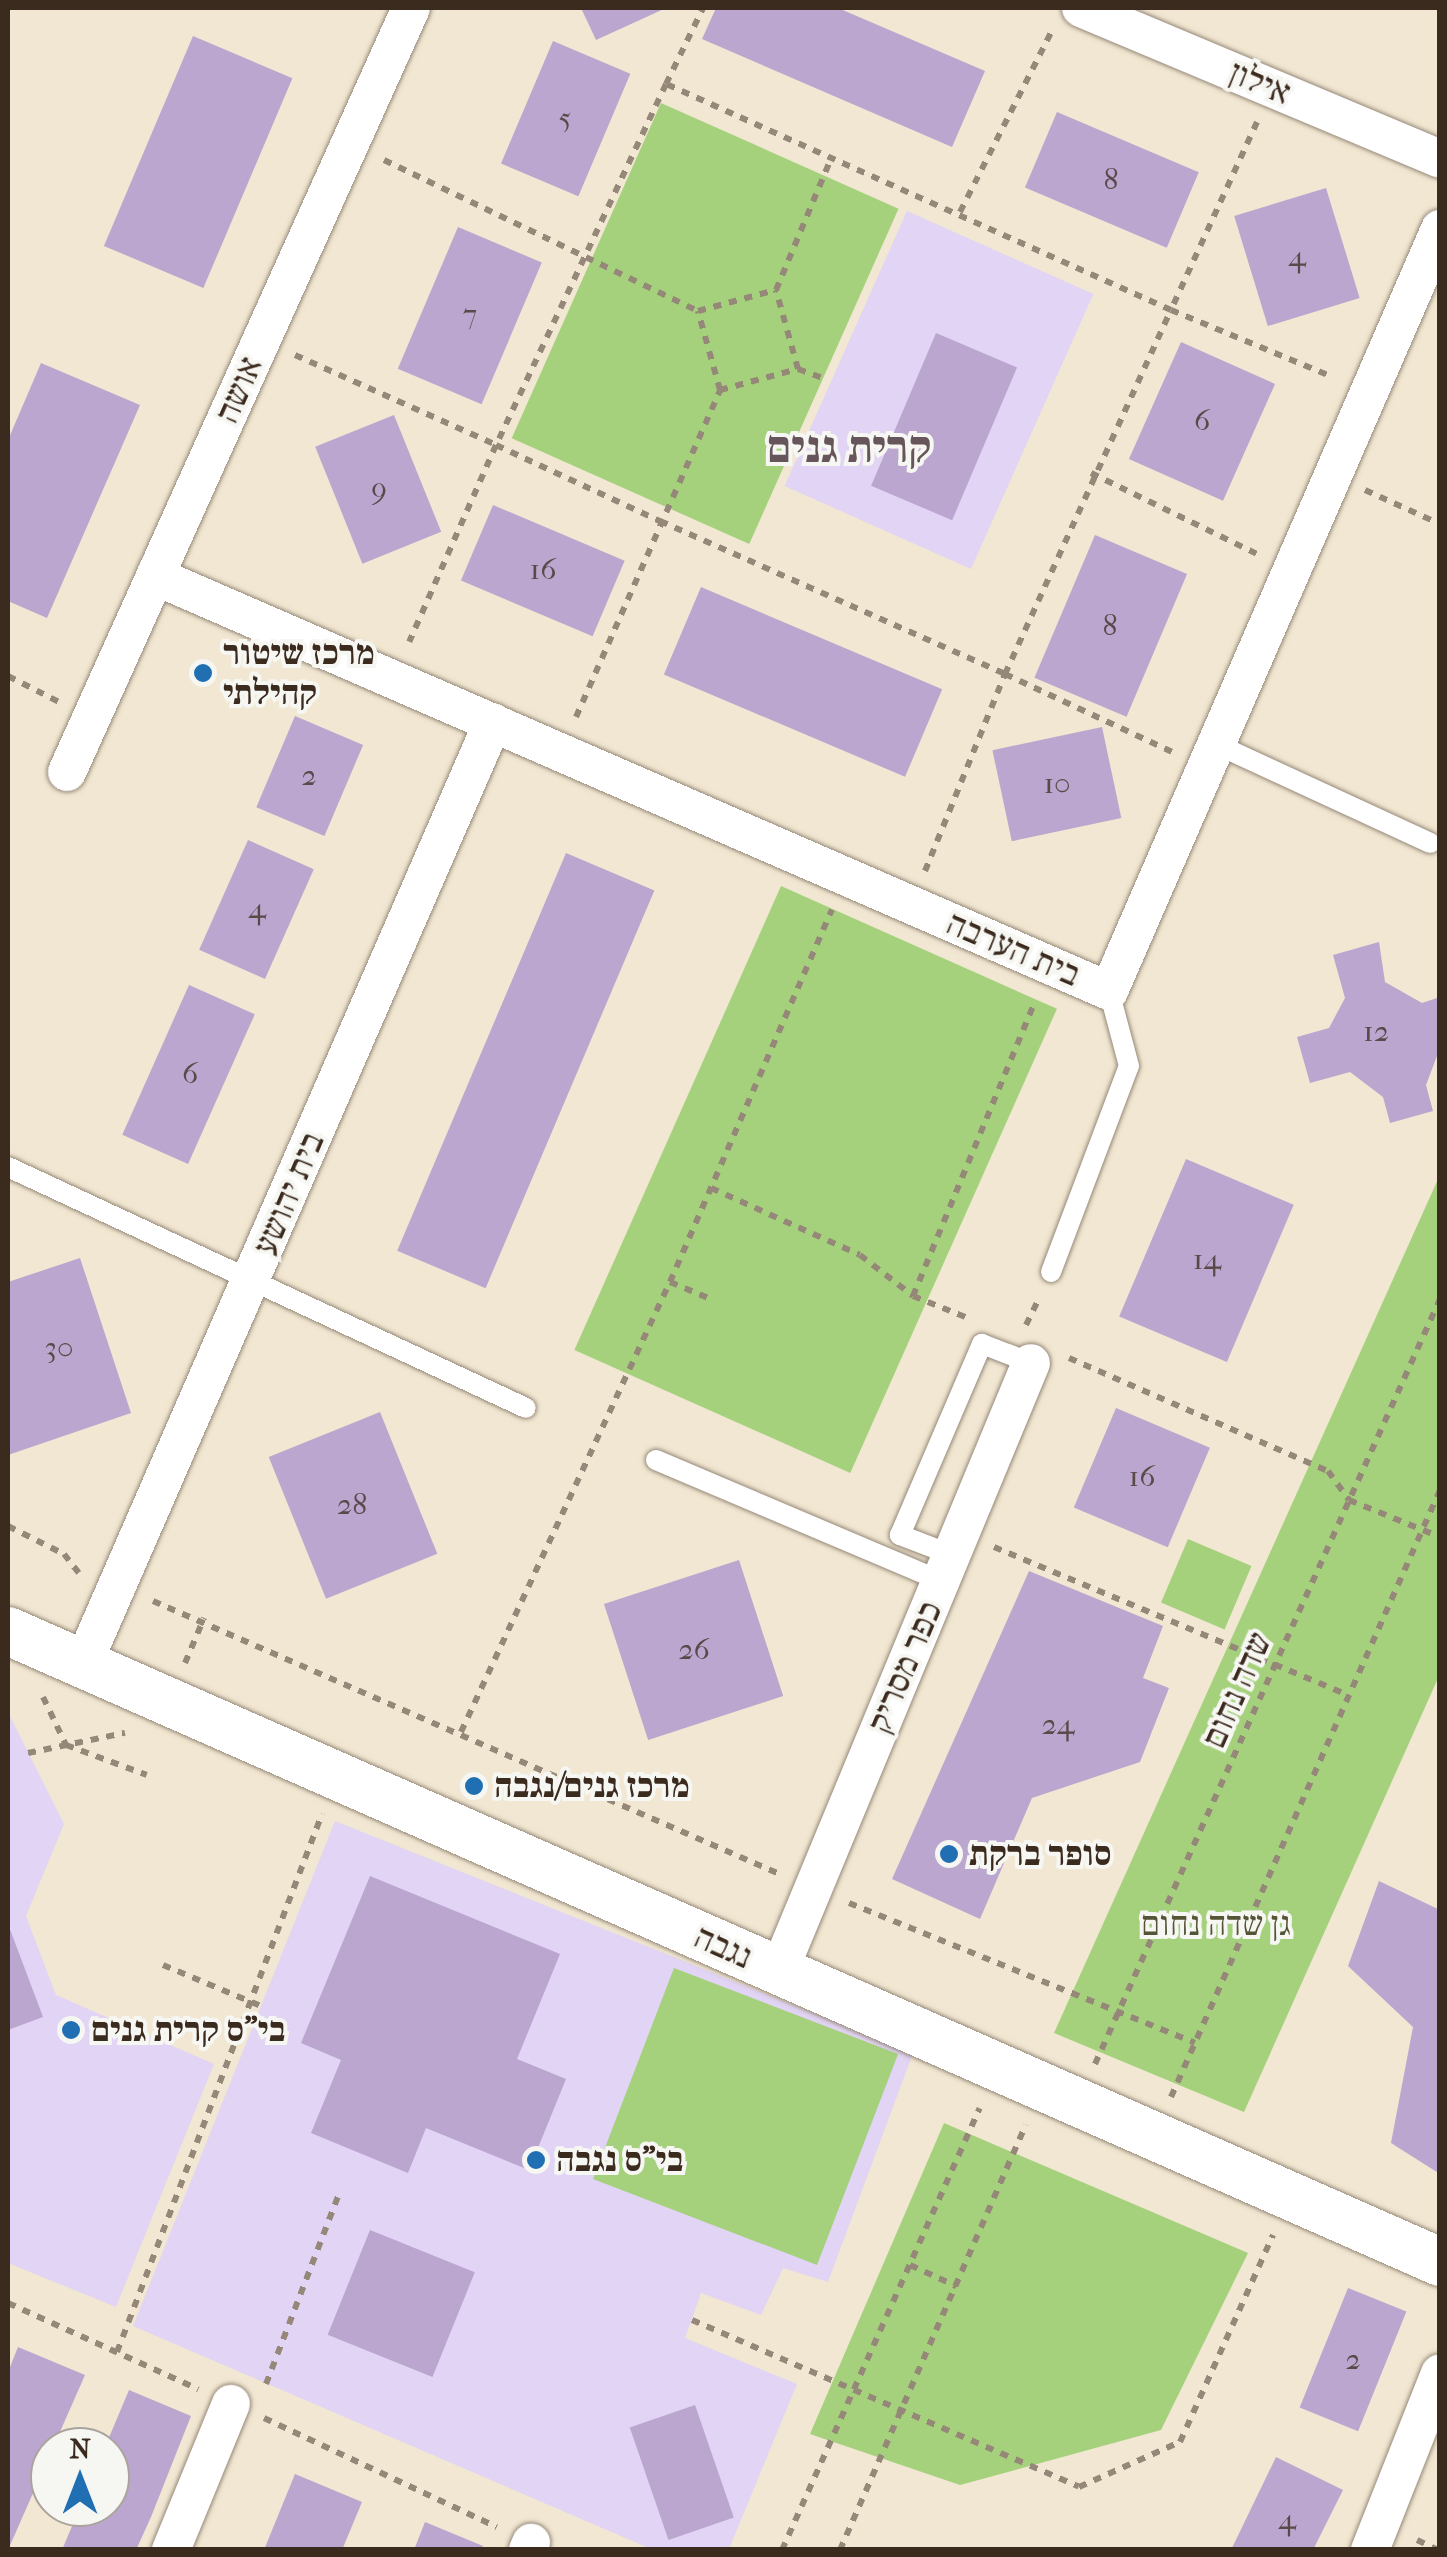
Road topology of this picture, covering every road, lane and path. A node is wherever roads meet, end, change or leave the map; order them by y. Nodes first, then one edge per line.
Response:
1 (411, 8) edge
2 (703, 8) edge
3 (1068, 16) edge
4 (666, 84) junction
5 (1272, 88) junction
6 (350, 144) junction
7 (832, 156) junction
8 (1440, 159) edge
9 (960, 212) junction
10 (1440, 229) edge
11 (585, 258) junction
12 (776, 290) junction
13 (1171, 310) junction
14 (698, 311) junction
15 (262, 340) junction
16 (798, 369) junction
17 (823, 378) dead end
18 (720, 390) junction
19 (1369, 392) junction
20 (496, 446) junction
21 (1092, 473) junction
22 (1332, 475) junction
23 (660, 521) junction
24 (1440, 524) edge
25 (1292, 571) junction
26 (155, 576) junction
27 (1005, 674) junction
28 (8, 676) edge
29 (392, 679) junction
30 (91, 719) junction
31 (493, 722) junction
32 (561, 752) junction
33 (1211, 756) junction
34 (68, 772) dead end
35 (1430, 843) dead end
36 (847, 877) junction
37 (912, 905) junction
38 (1050, 966) junction
39 (1109, 991) junction
40 (8, 1167) edge
41 (711, 1188) junction
42 (1051, 1272) joint
43 (251, 1280) junction
44 (670, 1282) junction
45 (913, 1296) junction
46 (713, 1300) dead end
47 (1440, 1300) edge
48 (984, 1325) dead end
49 (1036, 1351) junction
50 (526, 1408) dead end
51 (656, 1460) dead end
52 (1440, 1490) edge
53 (1349, 1500) junction
54 (8, 1526) edge
55 (1422, 1530) junction
56 (1440, 1538) edge
57 (951, 1556) junction
58 (107, 1610) junction
59 (10, 1632) edge
60 (83, 1664) junction
61 (1275, 1665) junction
62 (1345, 1694) junction
63 (460, 1732) junction
64 (146, 1775) dead end
65 (337, 1776) junction
66 (814, 1888) junction
67 (163, 1965) dead end
68 (779, 1971) junction
69 (250, 2004) junction
70 (261, 2006) dead end
71 (1121, 2010) junction
72 (1195, 2044) junction
73 (998, 2066) junction
74 (1082, 2082) junction
75 (1154, 2094) dead end
76 (340, 2194) dead end
77 (1290, 2196) junction
78 (1440, 2262) edge
79 (910, 2265) junction
80 (956, 2286) junction
81 (8, 2303) edge
82 (692, 2320) dead end
83 (117, 2352) junction
84 (1437, 2387) edge
85 (854, 2393) junction
86 (243, 2409) junction
87 (900, 2414) junction
88 (530, 2546) edge
89 (784, 2549) edge
90 (171, 2550) edge
91 (840, 2550) edge
92 (1370, 2550) edge

1 - 6 street, אושה
2 - 4 path
3 - 5 street, אילון
3 - 9 path
4 - 7 path
4 - 11 path
5 - 8 street, אילון
5 - 13 path
6 - 11 path
6 - 15 street, אושה
7 - 9 path
7 - 12 path
9 - 13 path
10 - 19 street, בית הערבה
11 - 14 path
11 - 20 path
12 - 14 path
12 - 16 path
13 - 19 path
13 - 21 path
14 - 18 path
15 - 20 path
15 - 26 street, אושה
16 - 17 path
16 - 18 path
18 - 23 path
19 - 22 street, בית הערבה
20 - 23 path
20 - 29 path
21 - 25 path
21 - 27 path
22 - 24 path
22 - 25 street, בית הערבה
23 - 27 path
23 - 32 path
25 - 33 street, בית הערבה
26 - 29 street, בית הערבה
26 - 30 street, אושה
27 - 33 path
27 - 37 path
28 - 30 path
29 - 31 street, בית הערבה
30 - 34 street, אושה
31 - 32 street, בית הערבה
31 - 43 street, בית יהושע
32 - 36 street, בית הערבה
33 - 35 lane
33 - 39 street, בית הערבה
36 - 37 street, בית הערבה
36 - 41 path
37 - 38 street, בית הערבה
38 - 39 street, בית הערבה
38 - 45 path
39 - 42 lane
40 - 43 lane
41 - 44 path
41 - 45 path
42 - 49 path
43 - 50 lane
43 - 58 street, בית יהושע
44 - 46 path
44 - 63 path
45 - 48 path
47 - 53 path, שדה נחום
49 - 53 path
49 - 57 street, כפר מסריק
49 - 57 lane
51 - 57 lane
52 - 55 path
53 - 55 path
53 - 61 path, שדה נחום
54 - 58 path
55 - 56 path
55 - 62 path
57 - 61 path
57 - 66 street, כפר מסריק
58 - 60 street, בית יהושע
58 - 63 path
59 - 60 street, נגבה
59 - 64 path
60 - 65 street, נגבה
61 - 62 path
61 - 71 path, שדה נחום
62 - 72 path
63 - 66 path
65 - 68 street, נגבה
65 - 69 path
66 - 68 street, כפר מסריק
66 - 71 path
67 - 69 path
68 - 73 street, נגבה
69 - 70 path
69 - 83 path
71 - 72 path
71 - 74 path, שדה נחום
72 - 75 path
73 - 74 street, נגבה
73 - 79 path
74 - 77 street, נגבה
74 - 80 path, שדה נחום
76 - 86 path
77 - 78 street, נגבה
77 - 87 path
79 - 80 path
79 - 85 path
80 - 87 path, שדה נחום
81 - 83 path
82 - 85 path
83 - 86 path
84 - 92 street
85 - 87 path
85 - 89 path
86 - 88 path
86 - 90 street
87 - 91 path, שדה נחום

